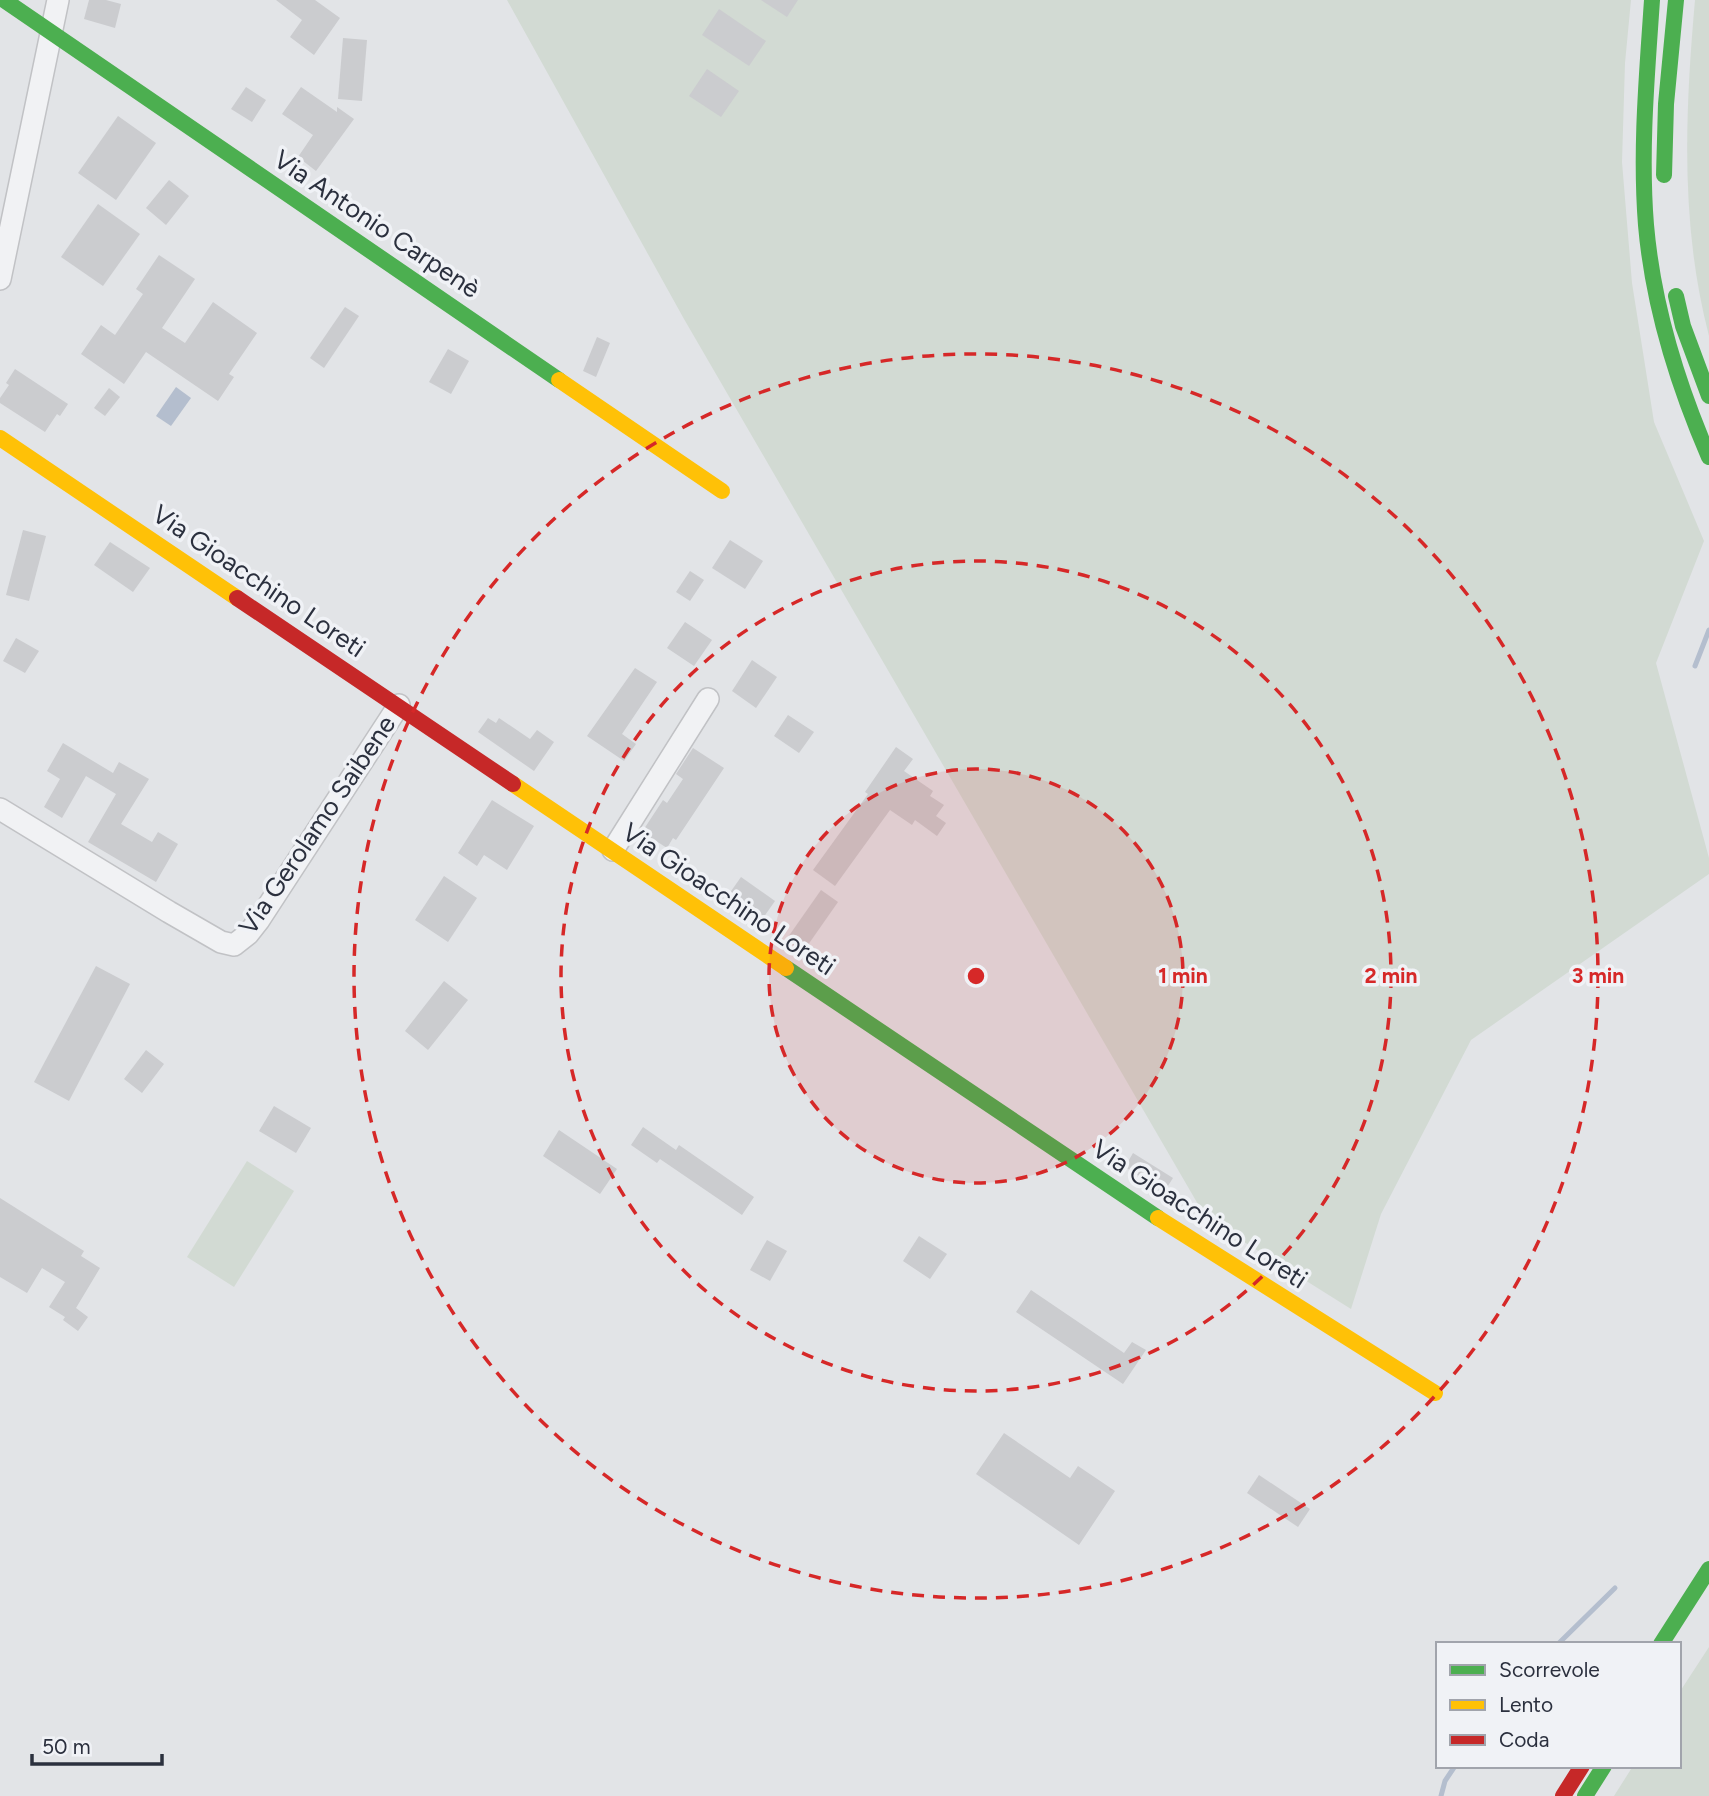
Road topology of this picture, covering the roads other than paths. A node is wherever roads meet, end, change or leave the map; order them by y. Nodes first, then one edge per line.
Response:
1 (4, 0) edge
2 (58, 0) edge
3 (1653, 0) edge
4 (1676, 0) edge
5 (51, 31) junction
6 (1664, 192) dead end
7 (0, 279) edge
8 (1672, 280) dead end
9 (1709, 396) edge
10 (0, 438) edge
11 (1709, 457) edge
12 (722, 491) dead end
13 (708, 699) dead end
14 (399, 705) junction
15 (0, 809) edge
16 (613, 850) junction
17 (1436, 1393) dead end
18 (1709, 1569) edge
19 (1662, 1642) edge
20 (1581, 1768) edge
21 (1603, 1768) edge
22 (1563, 1796) edge
23 (1585, 1796) edge

1 - 5 street, Via Antonio Carpenè
2 - 5 street
3 - 11 street
4 - 6 street
5 - 7 street
5 - 12 street, Via Antonio Carpenè
8 - 9 street
10 - 14 street, Via Gioacchino Loreti
13 - 16 street
14 - 15 street, Via Gerolamo Saibene
14 - 16 street, Via Gioacchino Loreti
16 - 17 street, Via Gioacchino Loreti
18 - 19 street
20 - 22 street
21 - 23 street

